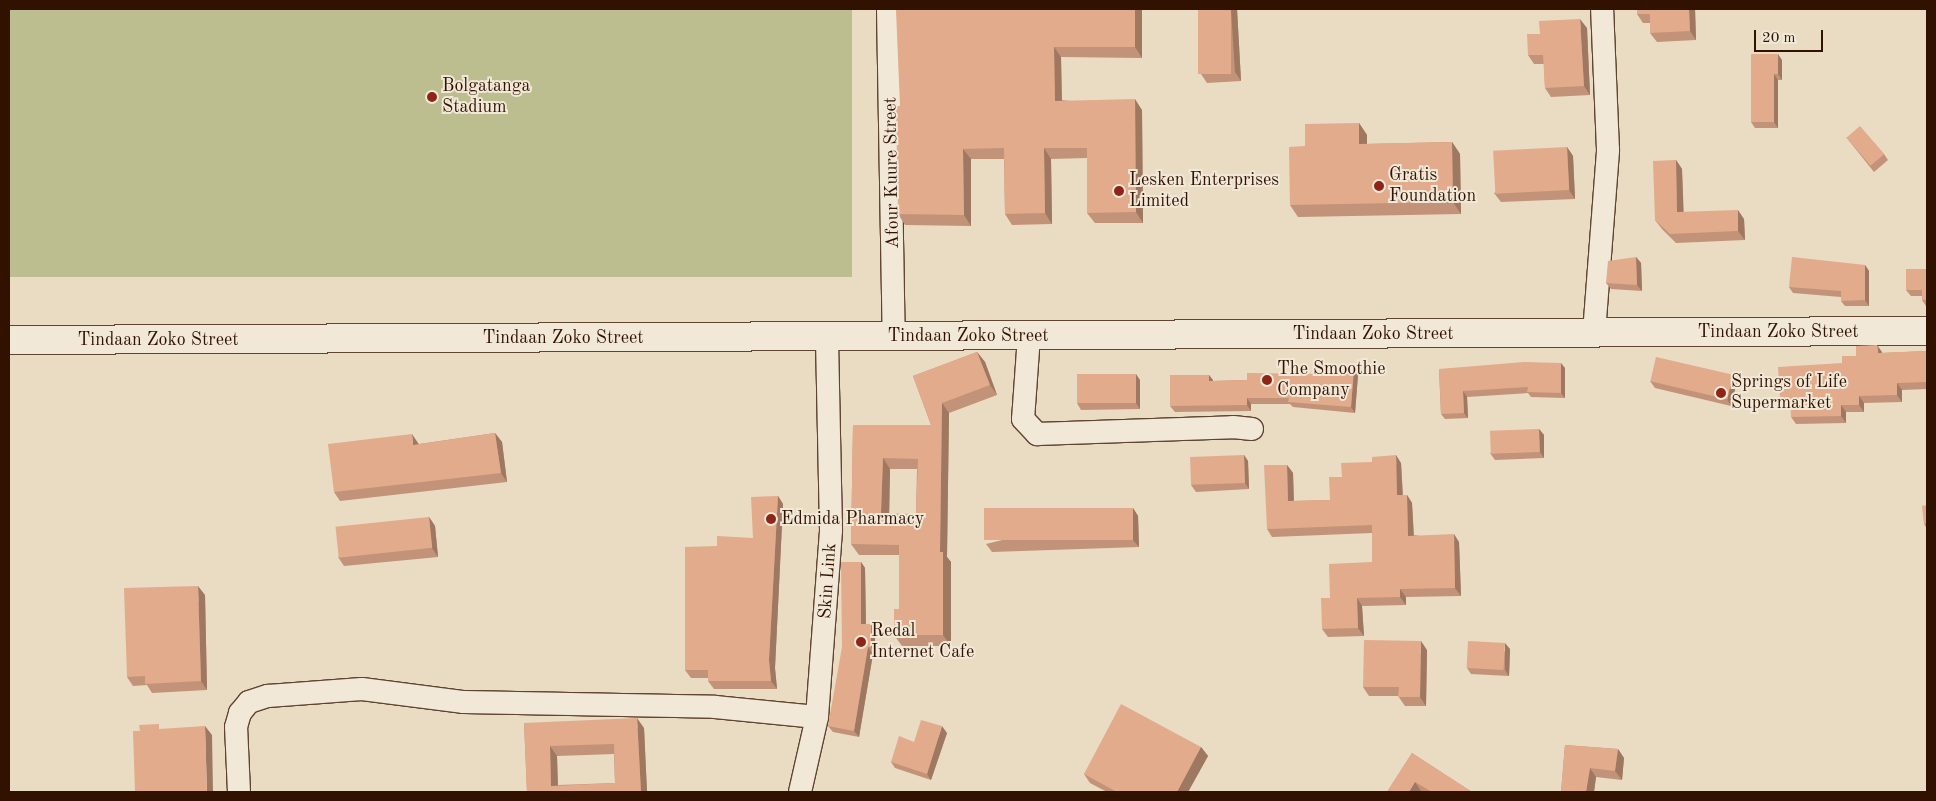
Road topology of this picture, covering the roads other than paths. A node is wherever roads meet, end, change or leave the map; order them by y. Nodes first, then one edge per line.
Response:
1 (888, 9) edge
2 (1602, 9) edge
3 (1927, 331) edge
4 (1594, 333) junction
5 (1030, 336) junction
6 (827, 337) junction
7 (894, 337) junction
8 (9, 340) edge
9 (1252, 429) dead end
10 (818, 717) junction
11 (239, 792) edge
12 (800, 792) edge

1 - 7 street, Afour Kuure Street
2 - 4 street
3 - 4 main road, Tindaan Zoko Street
4 - 5 main road, Tindaan Zoko Street
5 - 7 main road, Tindaan Zoko Street
5 - 9 street
6 - 7 main road, Tindaan Zoko Street
6 - 8 main road, Tindaan Zoko Street
6 - 10 street, Skin Link
10 - 11 street
10 - 12 street, Skin Link

